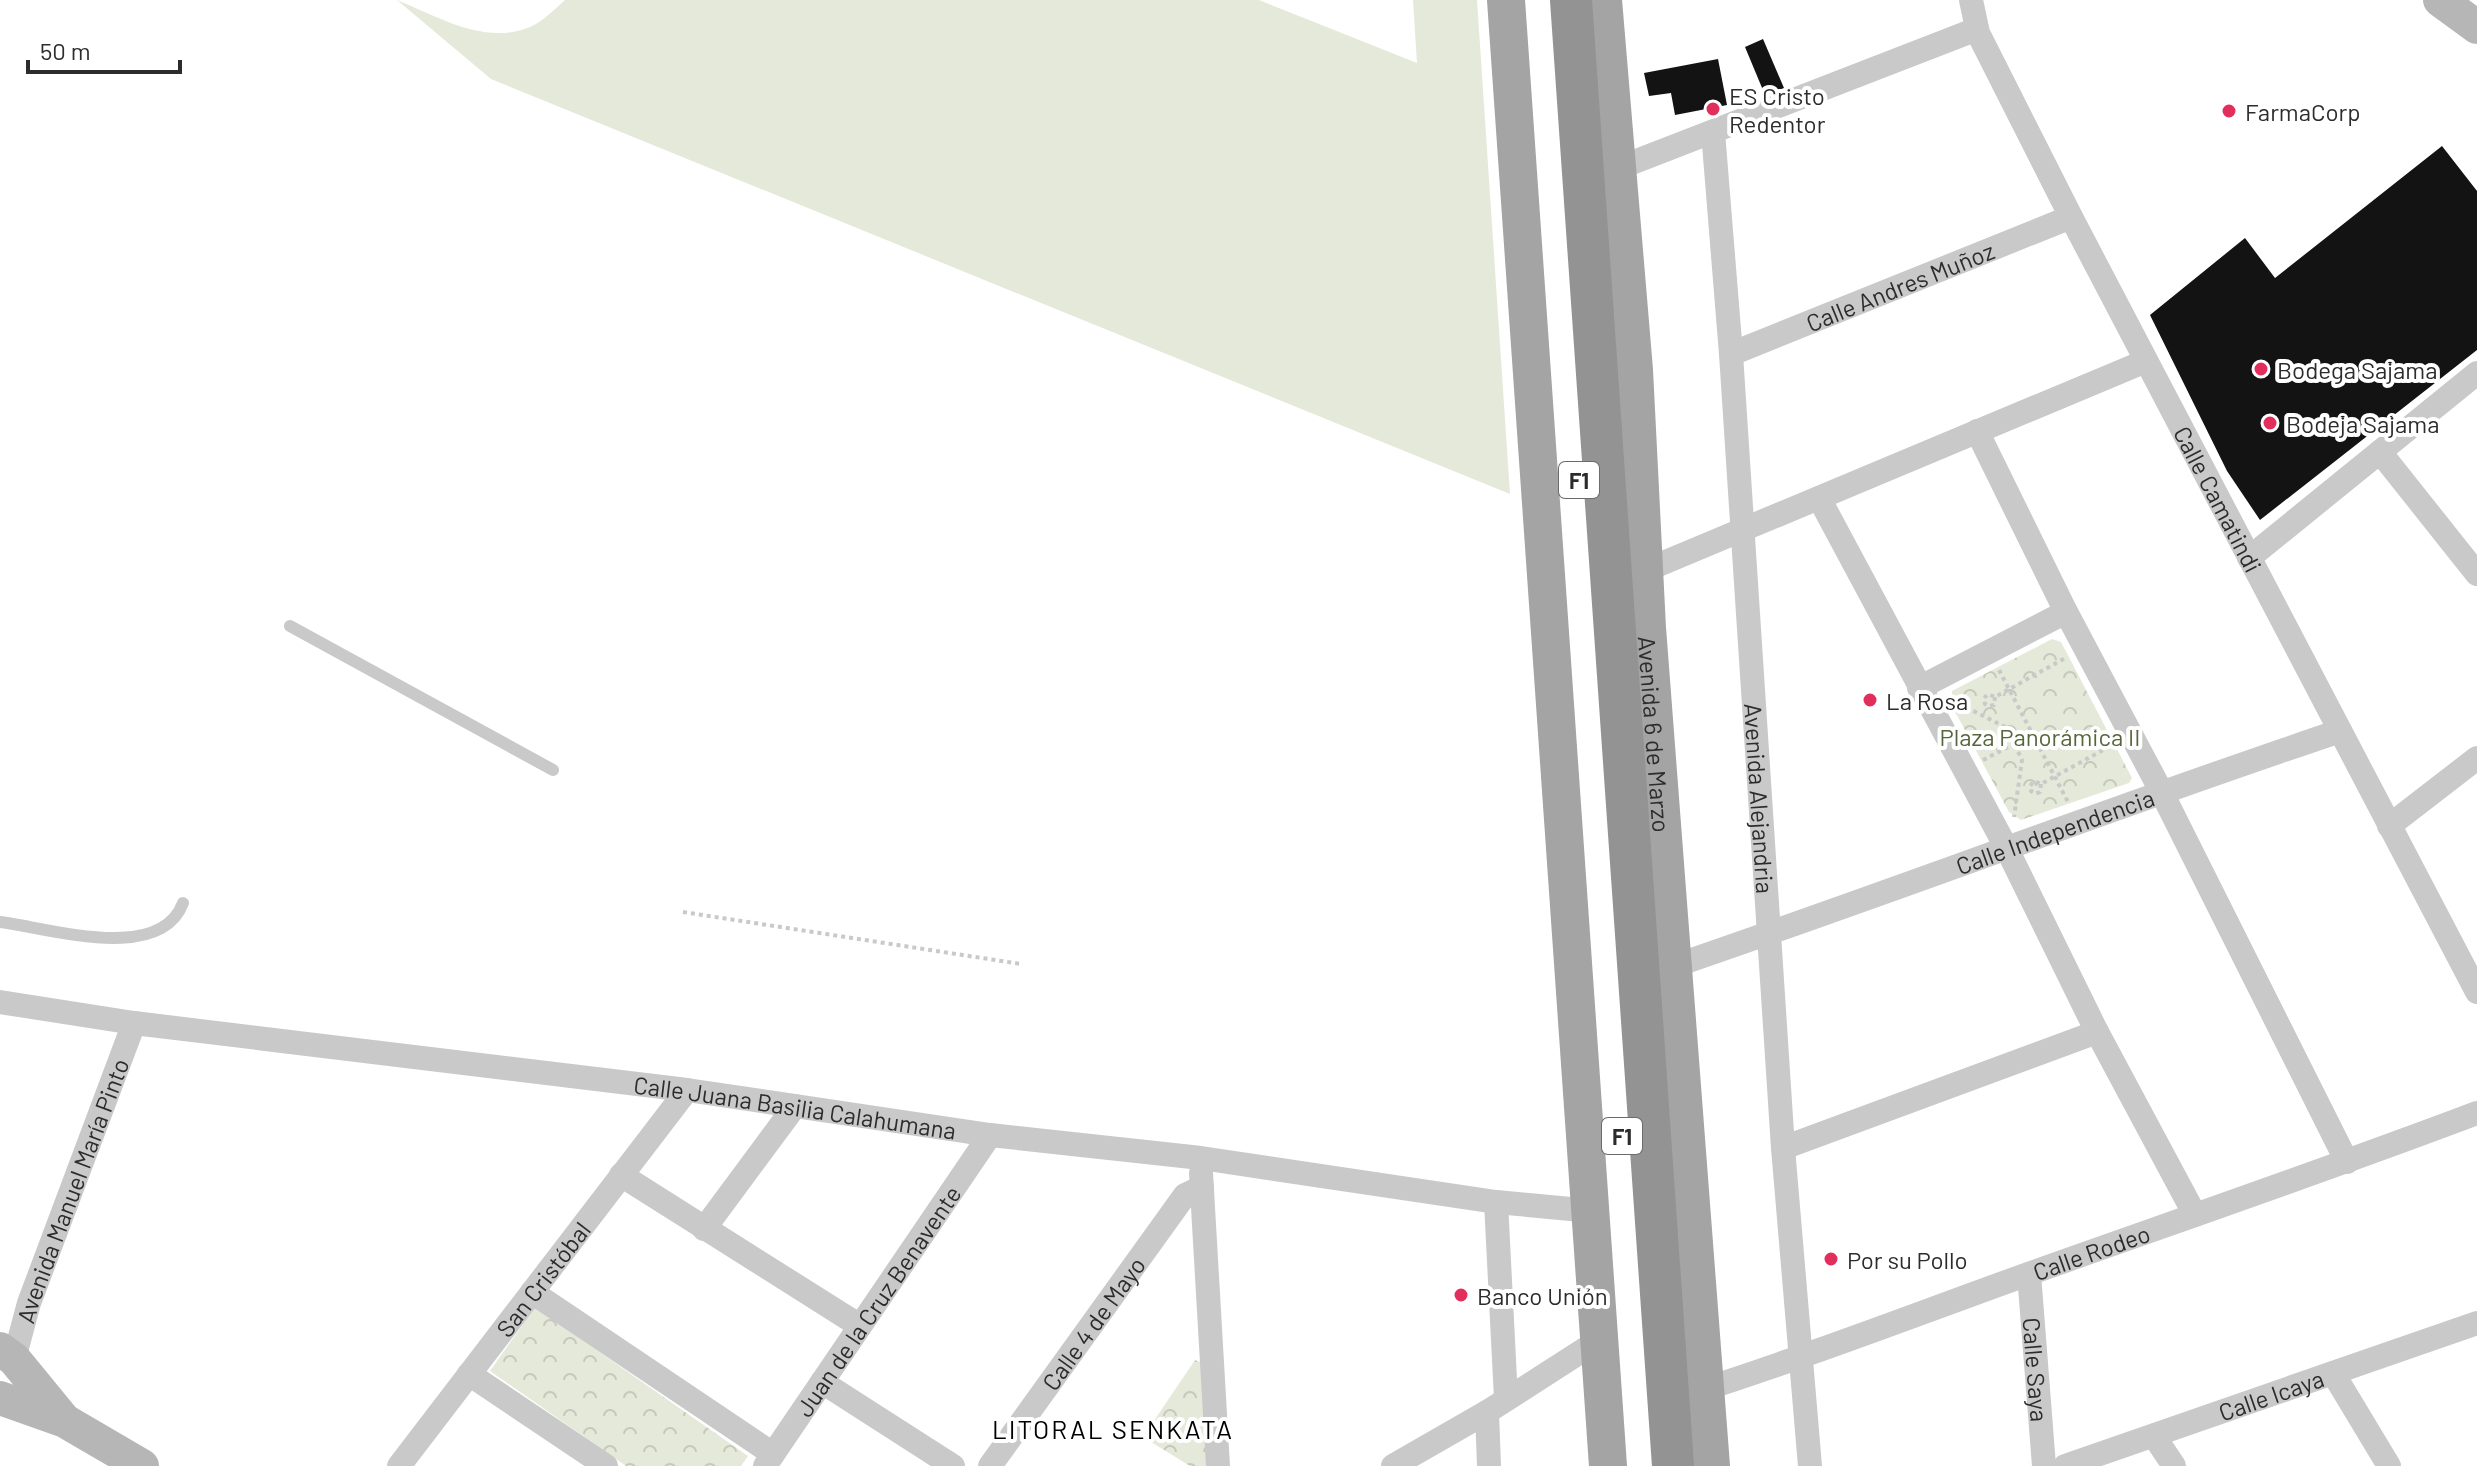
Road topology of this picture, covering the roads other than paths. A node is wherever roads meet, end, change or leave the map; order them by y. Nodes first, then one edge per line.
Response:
1 (1506, 0) edge
2 (1544, 0) edge
3 (1571, 0) edge
4 (1603, 0) edge
5 (1971, 0) edge
6 (2440, 0) edge
7 (2477, 27) edge
8 (1977, 29) junction
9 (1713, 132) junction
10 (1616, 169) junction
11 (2071, 217) junction
12 (1731, 354) junction
13 (2146, 361) junction
14 (2477, 373) edge
15 (1977, 431) junction
16 (2380, 452) junction
17 (1819, 498) junction
18 (1743, 530) junction
19 (2249, 558) junction
20 (1644, 571) junction
21 (2477, 574) edge
22 (2066, 612) junction
23 (290, 626) dead end
24 (1919, 688) junction
25 (2340, 731) junction
26 (2477, 758) edge
27 (553, 770) dead end
28 (2161, 791) junction
29 (2389, 826) junction
30 (2007, 849) junction
31 (183, 903) dead end
32 (0, 922) edge
33 (1770, 933) junction
34 (1674, 966) junction
35 (2473, 974) edge
36 (0, 1002) edge
37 (134, 1023) junction
38 (2097, 1032) junction
39 (687, 1090) junction
40 (795, 1106) junction
41 (2477, 1113) edge
42 (990, 1135) junction
43 (1783, 1148) junction
44 (1201, 1158) junction
45 (2347, 1162) junction
46 (621, 1175) junction
47 (1202, 1187) junction
48 (1496, 1202) junction
49 (1592, 1211) junction
50 (2195, 1215) junction
51 (704, 1229) junction
52 (2029, 1274) junction
53 (532, 1292) junction
54 (2477, 1323) edge
55 (860, 1326) junction
56 (1599, 1340) junction
57 (7, 1354) edge
58 (1801, 1358) junction
59 (2333, 1373) junction
60 (469, 1374) junction
61 (822, 1382) junction
62 (1705, 1389) junction
63 (1, 1402) edge
64 (1496, 1406) junction
65 (65, 1421) junction
66 (2154, 1436) junction
67 (769, 1460) edge
68 (142, 1466) edge
69 (399, 1466) edge
70 (606, 1466) edge
71 (953, 1466) edge
72 (990, 1466) edge
73 (1218, 1466) edge
74 (1393, 1466) edge
75 (1489, 1466) edge
76 (1608, 1466) edge
77 (1645, 1466) edge
78 (1673, 1466) edge
79 (1711, 1466) edge
80 (1810, 1466) edge
81 (2044, 1466) edge
82 (2065, 1466) edge
83 (2174, 1466) edge
84 (2389, 1466) edge

1 - 49 main road
2 - 77 highway, F1
3 - 78 highway, Avenida 6 de Marzo / F1
4 - 10 main road, Avenida 6 de Marzo
5 - 8 street, Calle Camatindi
6 - 7 street
8 - 9 street
8 - 11 street, Calle Camatindi
9 - 10 street
9 - 12 street, Avenida Alejandria
10 - 20 main road, Avenida 6 de Marzo
11 - 12 street, Calle Andres Muñoz
11 - 13 street, Calle Camatindi
12 - 18 street, Avenida Alejandria
13 - 15 street
13 - 19 street, Calle Camatindi
14 - 16 street
15 - 17 street
15 - 22 street
16 - 19 street
16 - 21 street
17 - 18 street
17 - 24 street
18 - 20 street
18 - 33 street, Avenida Alejandria
19 - 25 street, Calle Camatindi
20 - 34 main road, Avenida 6 de Marzo
22 - 24 street
22 - 28 street
23 - 27 lane
24 - 30 street
25 - 28 street, Calle Independencia
25 - 29 street, Calle Camatindi
26 - 29 street
28 - 30 street, Calle Independencia
28 - 45 street
29 - 35 street, Calle Camatindi
30 - 33 street, Calle Independencia
30 - 38 street
31 - 32 lane
33 - 34 street, Calle Independencia
33 - 43 street, Avenida Alejandria
34 - 62 main road, Avenida 6 de Marzo
36 - 37 street, Calle Juana Basilia Calahumana
37 - 39 street, Calle Juana Basilia Calahumana
37 - 57 street, Avenida Manuel María Pinto
38 - 43 street
38 - 50 street
39 - 40 street, Calle Juana Basilia Calahumana
39 - 46 street, San Cristóbal
40 - 42 street, Calle Juana Basilia Calahumana
40 - 51 street
41 - 45 street, Calle Rodeo
42 - 44 street, Calle Juana Basilia Calahumana
42 - 55 street, Juan de la Cruz Benavente
43 - 58 street, Avenida Alejandria
44 - 47 street
44 - 48 street, Calle Juana Basilia Calahumana
45 - 50 street, Calle Rodeo
46 - 51 street
46 - 53 street, San Cristóbal
47 - 72 street, Calle 4 de Mayo
47 - 73 street
48 - 49 street, Calle Juana Basilia Calahumana
48 - 64 street
49 - 56 main road
50 - 52 street, Calle Rodeo
51 - 55 street
52 - 58 street, Calle Rodeo
52 - 81 street, Calle Saya
53 - 60 street, San Cristóbal
53 - 67 street
54 - 59 street, Calle Icaya
55 - 61 street, Juan de la Cruz Benavente
56 - 64 street
56 - 76 main road
57 - 63 street, Avenida Manuel María Pinto
57 - 65 street
58 - 62 street, Calle Rodeo
58 - 80 street, Avenida Alejandria
59 - 66 street, Calle Icaya
59 - 84 street
60 - 69 street, San Cristóbal
60 - 70 street
61 - 67 street, Juan de la Cruz Benavente
61 - 71 street
62 - 79 main road, Avenida 6 de Marzo
63 - 65 street
64 - 74 street
64 - 75 street
65 - 68 street
66 - 82 street, Calle Icaya
66 - 83 street

